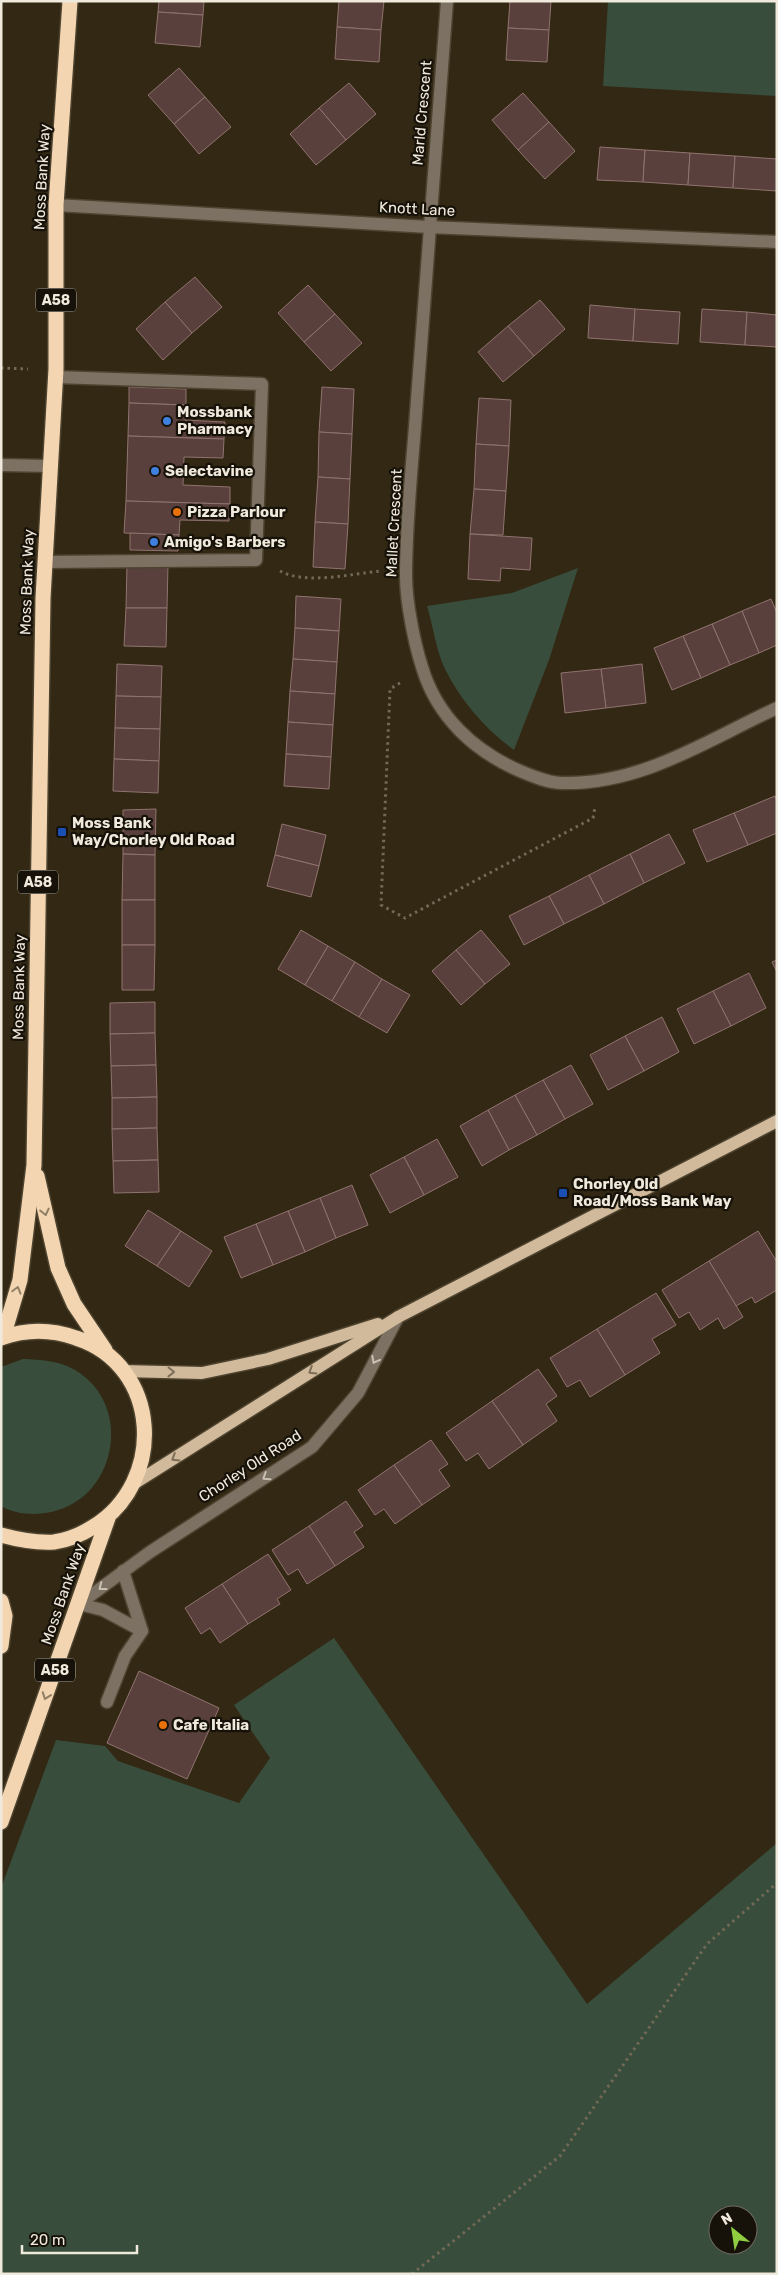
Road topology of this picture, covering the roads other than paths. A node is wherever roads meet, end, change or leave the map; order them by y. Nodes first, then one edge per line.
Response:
1 (70, 1) edge
2 (447, 1) edge
3 (56, 205) junction
4 (429, 226) junction
5 (777, 242) edge
6 (55, 377) junction
7 (1, 465) edge
8 (50, 466) junction
9 (45, 562) junction
10 (777, 708) edge
11 (777, 1121) edge
12 (34, 1165) junction
13 (398, 1317) junction
14 (2, 1337) edge
15 (108, 1356) junction
16 (123, 1371) junction
17 (135, 1483) junction
18 (108, 1518) junction
19 (1, 1535) edge
20 (123, 1571) junction
21 (1, 1601) edge
22 (79, 1604) junction
23 (142, 1631) junction
24 (1, 1646) edge
25 (107, 1702) dead end
26 (7, 1790) edge
27 (1, 1822) edge

1 - 3 highway, Moss Bank Way / A58
2 - 4 street, Marld Crescent
3 - 4 street, Knott Lane
3 - 6 highway, Moss Bank Way / A58
4 - 5 street, Knott Lane
4 - 10 street, Mallet Crescent
6 - 8 highway, Moss Bank Way / A58
6 - 9 street
7 - 8 street
8 - 9 highway, Moss Bank Way / A58
9 - 12 highway, Moss Bank Way / A58
11 - 13 main road
14 -> 12 highway, Moss Bank Way / A58
12 -> 15 highway, Moss Bank Way / A58
16 -> 13 main road
13 -> 17 main road
13 -> 20 street, Chorley Old Road
14 - 15 highway, A58
15 - 16 highway, A58
16 - 17 highway, A58
17 - 18 highway, A58
18 - 19 highway, A58
18 - 22 highway, Moss Bank Way / A58
20 -> 22 street, Chorley Old Road
20 - 23 street
21 - 24 highway
22 - 23 street
22 -> 26 highway, Moss Bank Way / A58
23 - 25 street
26 - 27 highway, Moss Bank Way / A58

